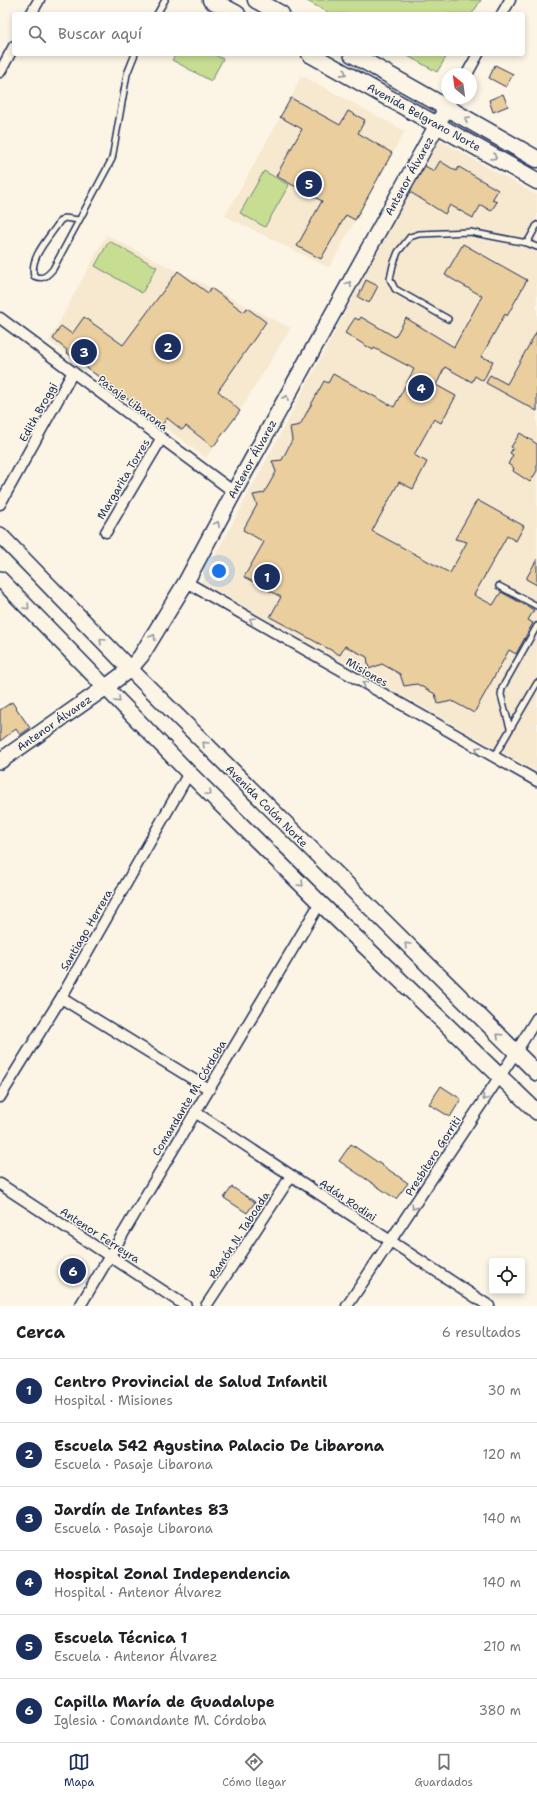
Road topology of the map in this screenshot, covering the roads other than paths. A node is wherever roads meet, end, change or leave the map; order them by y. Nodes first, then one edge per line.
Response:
1 (39, 0) edge
2 (165, 0) edge
3 (211, 0) edge
4 (256, 0) edge
5 (510, 0) edge
6 (32, 12) edge
7 (158, 12) edge
8 (233, 12) edge
9 (277, 12) edge
10 (503, 12) edge
11 (12, 50) edge
12 (134, 56) edge
13 (314, 56) edge
14 (356, 56) edge
15 (477, 56) edge
16 (470, 68) edge
17 (0, 72) edge
18 (441, 98) edge
19 (449, 104) edge
20 (452, 104) edge
21 (437, 124) junction
22 (537, 159) edge
23 (537, 181) edge
24 (79, 220) junction
25 (537, 225) edge
26 (528, 243) junction
27 (537, 247) edge
28 (0, 318) edge
29 (448, 319) dead end
30 (73, 372) junction
31 (161, 440) junction
32 (234, 492) junction
33 (0, 504) edge
34 (106, 532) dead end
35 (0, 536) edge
36 (0, 579) edge
37 (186, 582) junction
38 (498, 586) dead end
39 (537, 606) edge
40 (537, 626) edge
41 (130, 669) junction
42 (537, 683) edge
43 (106, 687) junction
44 (510, 728) junction
45 (493, 757) junction
46 (0, 761) edge
47 (189, 773) junction
48 (537, 781) edge
49 (320, 903) junction
50 (61, 998) junction
51 (537, 1018) edge
52 (516, 1052) junction
53 (537, 1073) edge
54 (500, 1075) junction
55 (209, 1089) junction
56 (0, 1097) edge
57 (195, 1112) junction
58 (537, 1112) edge
59 (291, 1176) junction
60 (0, 1184) edge
61 (390, 1242) junction
62 (109, 1255) junction
63 (80, 1306) edge
64 (186, 1306) edge
65 (206, 1306) edge
66 (347, 1306) edge
67 (489, 1306) edge

1 - 6 street
2 - 7 lane
3 - 8 main road
4 - 9 main road
5 - 10 street
11 - 17 street
12 - 24 lane
13 -> 21 main road, Avenida Belgrano Norte
14 - 18 main road, Avenida Belgrano Norte
15 - 16 street
19 - 21 main road, Antenor Álvarez
22 -> 20 main road, Avenida Belgrano Norte
21 -> 23 main road, Avenida Belgrano Norte
32 -> 21 main road, Antenor Álvarez
24 - 24 lane
25 - 26 lane
26 - 27 lane
26 - 29 lane
28 - 30 street, Pasaje Libarona
30 - 31 street, Pasaje Libarona
30 - 33 street, Edith Broggi
31 - 32 street, Pasaje Libarona
31 - 34 street, Margarita Torres
37 -> 32 main road, Antenor Álvarez
41 -> 35 main road, Avenida Colón Norte
36 -> 43 main road
41 -> 37 main road, Antenor Álvarez
45 -> 37 street, Misiones
38 - 39 lane
40 - 44 lane
41 - 43 main road, Antenor Álvarez
52 -> 41 main road, Avenida Colón Norte
42 - 44 lane
43 - 46 main road, Antenor Álvarez
43 -> 47 main road
44 - 45 lane
45 - 48 street, Misiones
47 -> 49 main road
47 - 50 street, Santiago Herrera
49 - 54 main road
49 - 55 street, Comandante M. Córdoba
50 - 55 street
50 - 56 street, Santiago Herrera
51 - 52 street, Presbítero Gorriti
52 - 53 main road, Avenida Colón Norte
52 - 54 street, Presbítero Gorriti
54 - 58 main road
54 -> 61 street, Presbítero Gorriti
55 - 57 street, Comandante M. Córdoba
57 - 59 street, Adán Rodini
57 - 62 street, Comandante M. Córdoba
59 - 61 street, Adán Rodini
59 - 65 street, Ramón N. Taboada
60 - 62 street, Antenor Ferreyra
61 - 66 street, Presbítero Gorriti
61 - 67 street, Adán Rodini
62 - 63 street, Comandante M. Córdoba
62 - 64 street, Antenor Ferreyra

